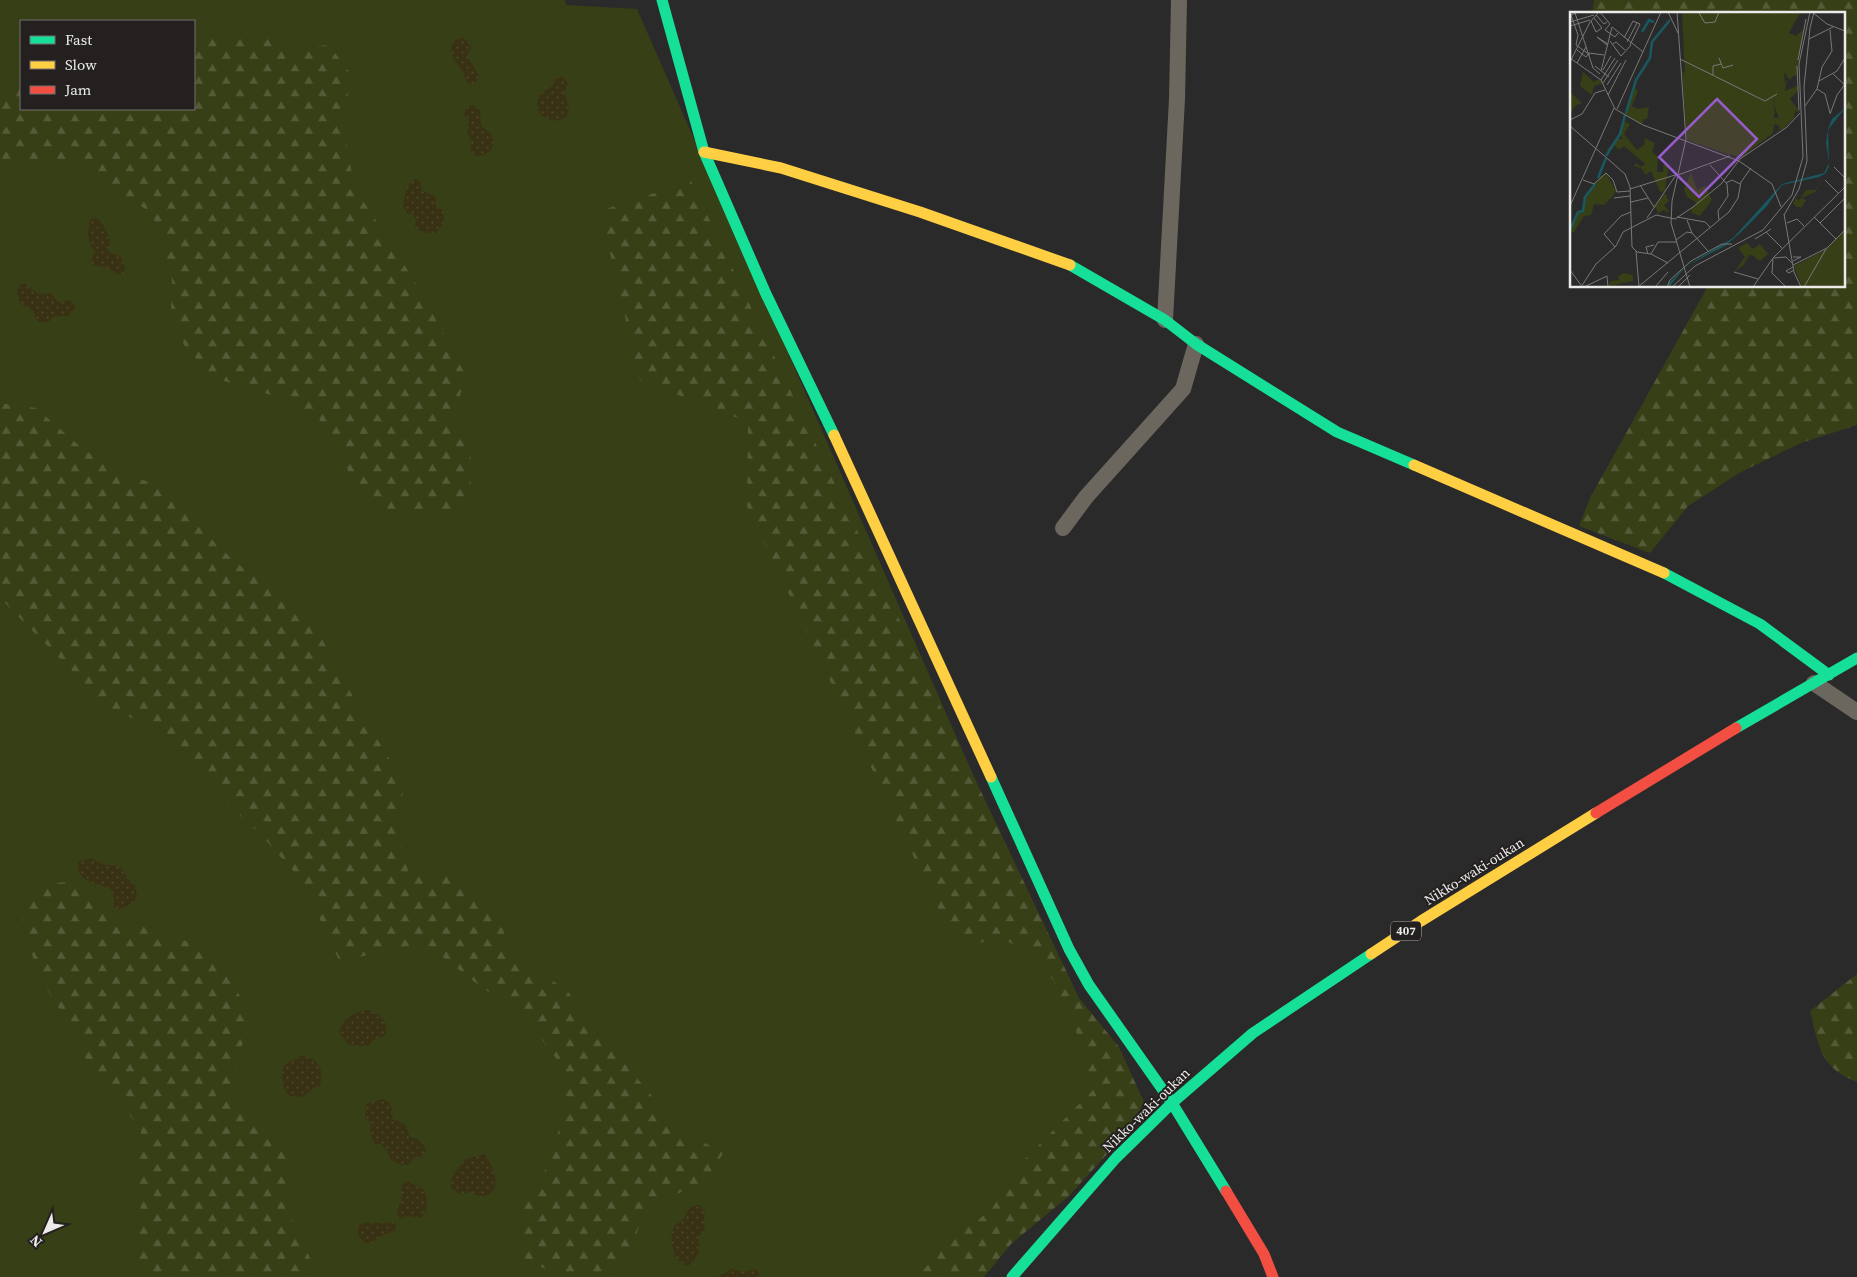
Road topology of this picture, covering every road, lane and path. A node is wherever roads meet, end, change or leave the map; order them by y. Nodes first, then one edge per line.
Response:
1 (662, 0) edge
2 (1179, 0) edge
3 (704, 152) junction
4 (1165, 320) junction
5 (1196, 344) junction
6 (1063, 528) dead end
7 (1857, 658) edge
8 (1829, 675) junction
9 (1814, 683) junction
10 (1855, 709) edge
11 (1172, 1103) junction
12 (1012, 1277) edge
13 (1273, 1277) edge

1 - 3 main road
2 - 4 street
3 - 4 main road
3 - 11 main road
4 - 5 main road
5 - 6 street
5 - 8 main road
7 - 8 main road, Nikko-waki-oukan / 407
8 - 9 main road, Nikko-waki-oukan / 407
9 - 10 street
9 - 11 main road, Nikko-waki-oukan / 407
11 - 12 main road, Nikko-waki-oukan / 407
11 - 13 main road

